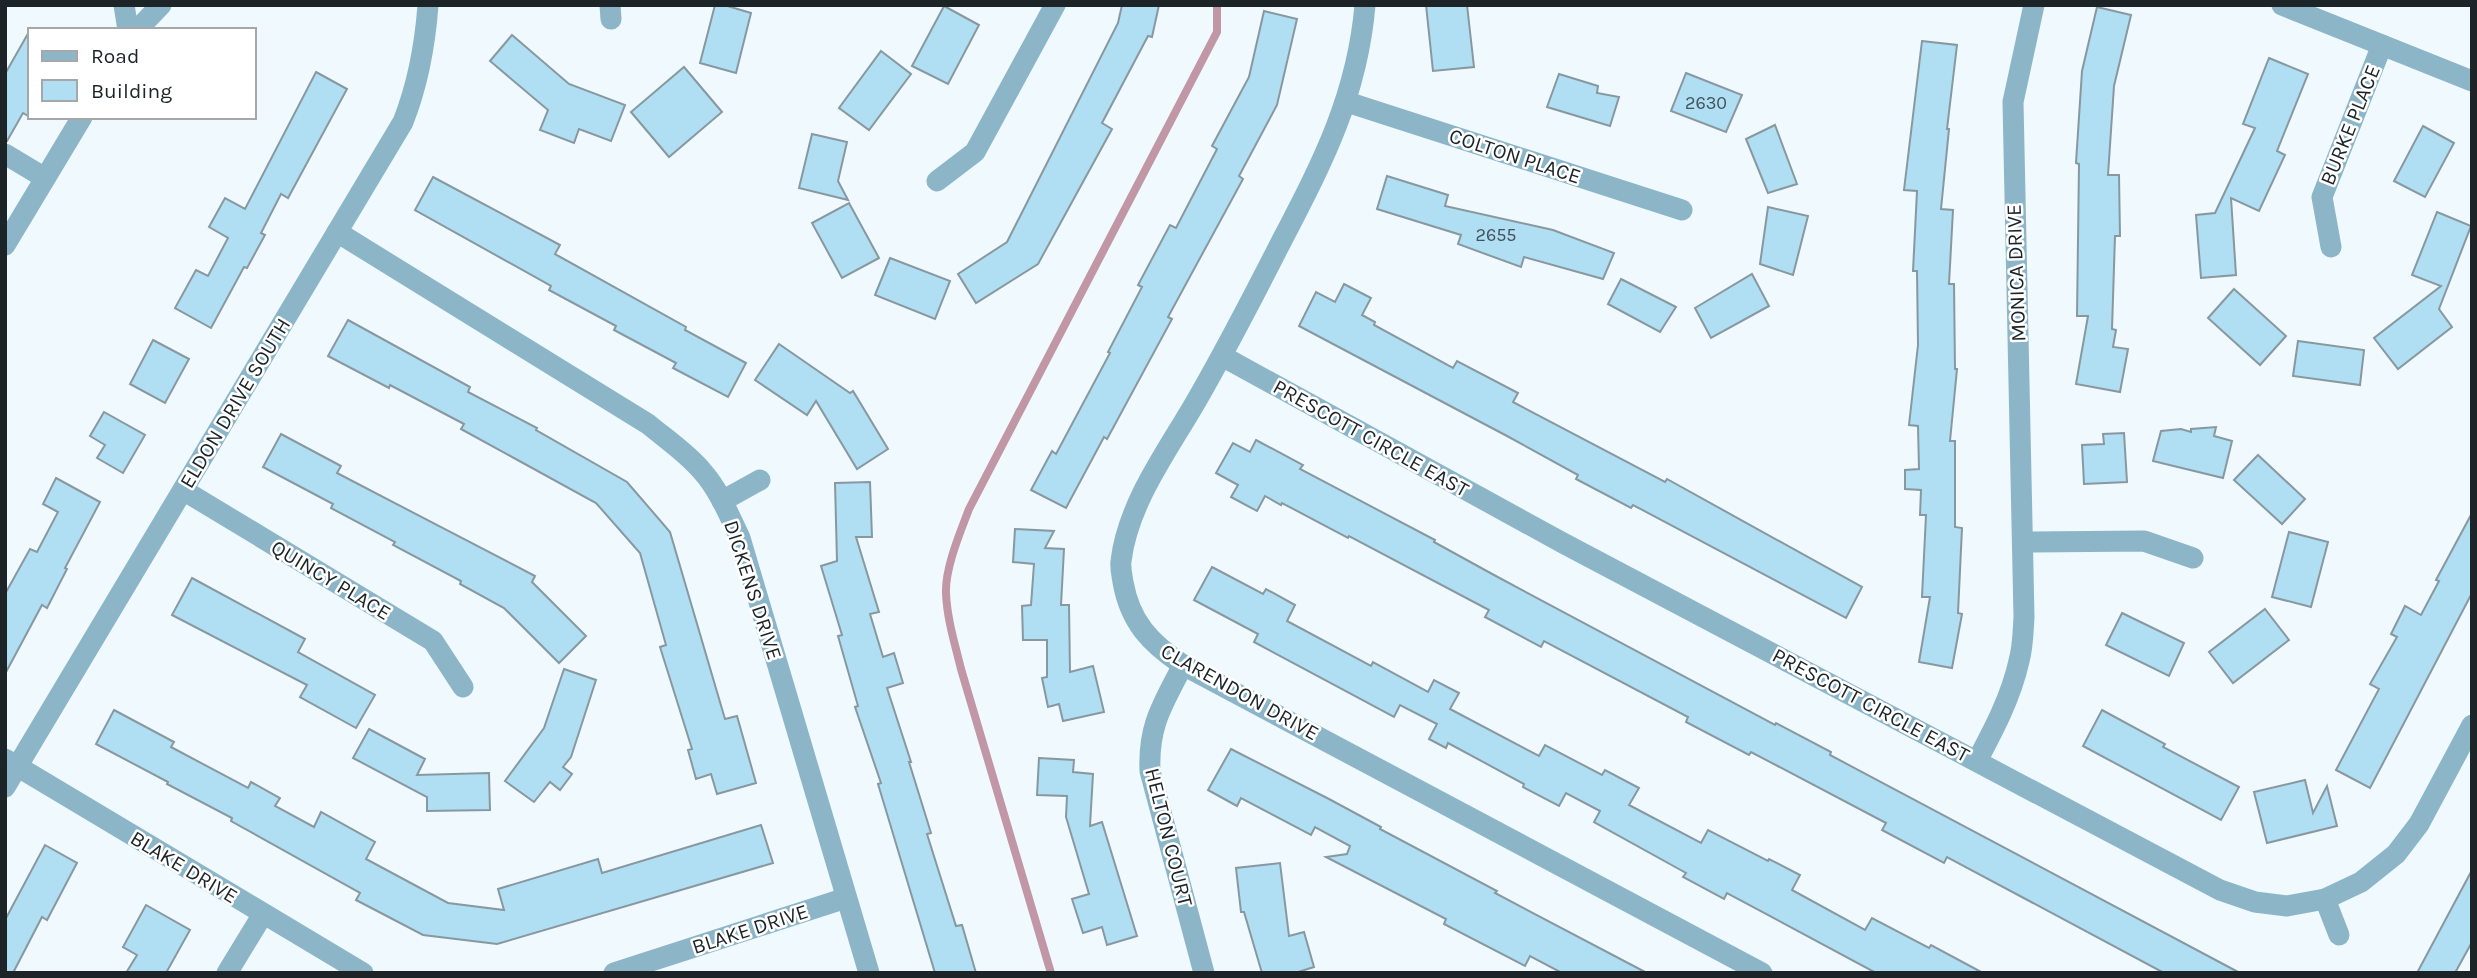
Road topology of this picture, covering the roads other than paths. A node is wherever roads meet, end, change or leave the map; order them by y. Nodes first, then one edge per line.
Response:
1 (124, 5) edge
2 (161, 5) edge
3 (428, 5) edge
4 (1055, 5) edge
5 (1365, 5) edge
6 (2034, 5) edge
7 (2282, 5) edge
8 (128, 28) edge
9 (139, 28) edge
10 (2382, 45) junction
11 (2472, 81) edge
12 (1347, 102) junction
13 (81, 119) edge
14 (5, 154) edge
15 (45, 178) junction
16 (937, 181) dead end
17 (1682, 211) dead end
18 (337, 232) junction
19 (5, 245) edge
20 (2331, 247) dead end
21 (1222, 356) junction
22 (760, 481) dead end
23 (183, 490) junction
24 (722, 501) junction
25 (2023, 542) junction
26 (2193, 558) dead end
27 (1183, 665) junction
28 (463, 687) dead end
29 (2472, 725) edge
30 (1977, 761) junction
31 (12, 762) edge
32 (5, 788) edge
33 (846, 898) junction
34 (2325, 899) junction
35 (262, 914) junction
36 (2339, 934) dead end
37 (227, 973) edge
38 (363, 973) edge
39 (614, 973) edge
40 (869, 973) edge
41 (1205, 973) edge
42 (1762, 973) edge

1 - 8 street
2 - 9 street
3 - 18 street, ELDON DRIVE SOUTH
4 - 16 street
5 - 12 street, CLARENDON DRIVE
6 - 25 street, MONICA DRIVE
7 - 10 street
10 - 11 street
10 - 20 street, BURKE PLACE
12 - 17 street, COLTON PLACE
12 - 21 street, CLARENDON DRIVE
13 - 15 street
14 - 15 street
15 - 19 street
18 - 23 street, ELDON DRIVE SOUTH
18 - 24 street, DICKENS DRIVE
21 - 27 street, CLARENDON DRIVE
21 - 30 street, PRESCOTT CIRCLE EAST
22 - 24 street
23 - 28 street, QUINCY PLACE
23 - 31 street, ELDON DRIVE SOUTH
24 - 33 street, DICKENS DRIVE
25 - 26 street
25 - 30 street, MONICA DRIVE
27 - 41 street, HELTON COURT
27 - 42 street, CLARENDON DRIVE
29 - 34 street, PRESCOTT CIRCLE EAST
30 - 34 street, PRESCOTT CIRCLE EAST
31 - 32 street, ELDON DRIVE SOUTH
31 - 35 street, BLAKE DRIVE
33 - 39 street, BLAKE DRIVE
33 - 40 street, DICKENS DRIVE
34 - 36 street
35 - 37 street
35 - 38 street, BLAKE DRIVE

